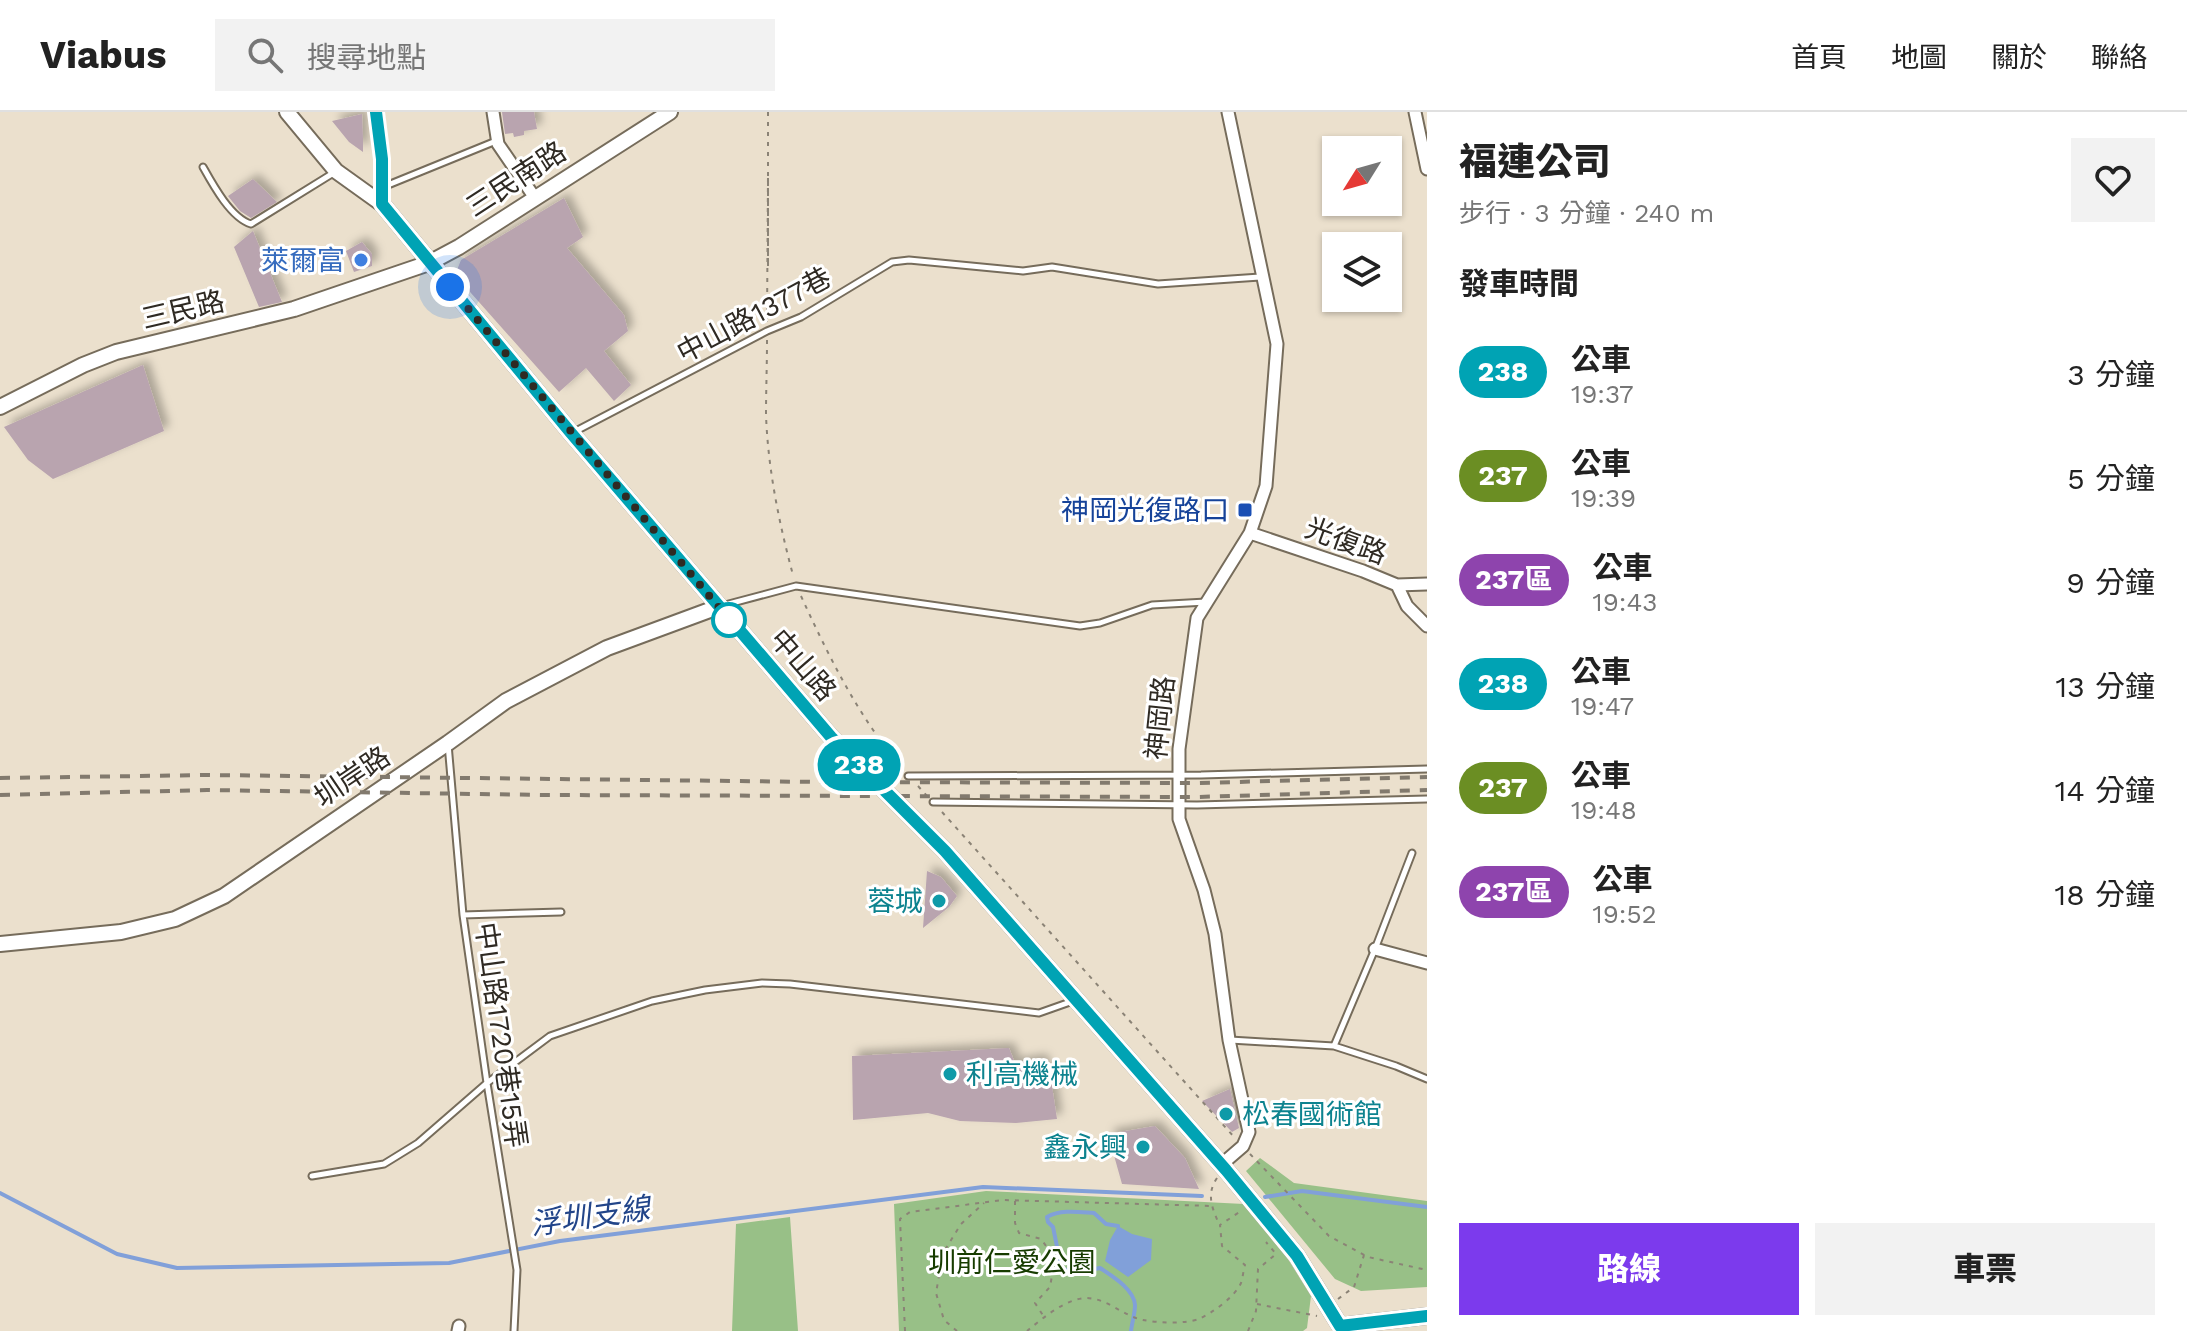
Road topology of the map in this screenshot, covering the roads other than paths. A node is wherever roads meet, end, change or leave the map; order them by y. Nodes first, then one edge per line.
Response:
1 (287, 112) edge
2 (377, 112) edge
3 (493, 112) edge
4 (670, 112) edge
5 (1228, 112) edge
6 (1415, 112) edge
7 (497, 140) junction
8 (203, 167) dead end
9 (1427, 169) edge
10 (336, 171) junction
11 (382, 188) junction
12 (535, 198) junction
13 (382, 204) junction
14 (429, 263) junction
15 (1262, 276) junction
16 (0, 407) edge
17 (571, 433) junction
18 (1250, 533) junction
19 (1427, 584) edge
20 (1397, 585) junction
21 (1207, 602) junction
22 (718, 607) junction
23 (1427, 626) edge
24 (448, 743) junction
25 (1427, 769) edge
26 (1179, 775) junction
27 (908, 776) road end
28 (1427, 799) edge
29 (933, 802) road end
30 (1179, 805) junction
31 (1412, 853) dead end
32 (561, 912) dead end
33 (463, 915) junction
34 (0, 944) edge
35 (1375, 949) junction
36 (1427, 963) edge
37 (1078, 1000) junction
38 (1229, 1040) junction
39 (1334, 1046) junction
40 (1427, 1079) edge
41 (487, 1083) junction
42 (1223, 1167) junction
43 (312, 1176) dead end
44 (1427, 1316) edge
45 (1338, 1329) edge
46 (514, 1331) edge

1 - 10 street, 中山路
2 - 11 street
3 - 7 street
4 - 12 street, 三民南路
5 - 15 street, 神岡路
6 - 9 street
7 - 11 lane
7 - 12 street
8 - 10 lane
10 - 13 street, 中山路
11 - 13 street
12 - 14 street, 三民南路
13 - 14 street, 中山路
14 - 16 street, 三民路
14 - 17 street, 中山路
15 - 17 lane, 中山路1377巷
15 - 18 street, 神岡路
17 - 22 street, 中山路
18 - 20 street, 光復路
18 - 21 street, 神岡路
19 - 20 street, 光復路
20 - 23 street
21 - 22 lane
21 - 26 street, 神岡路
22 - 24 street, 圳岸路
22 - 37 street, 中山路
24 - 33 lane, 中山路1720巷15弄
24 - 34 street, 圳岸路
25 - 26 lane
26 - 27 lane
26 - 30 street, 神岡路
28 - 30 lane
29 - 30 lane
30 - 38 street, 神岡路
31 - 35 lane
32 - 33 lane
33 - 41 lane, 中山路1720巷15弄
35 - 36 street
35 - 39 lane
37 - 41 lane
37 - 42 street, 中山路
38 - 39 lane
38 - 42 street, 神岡路
39 - 40 lane
41 - 43 lane
41 - 46 lane, 中山路1720巷15弄
42 - 45 street, 中山路
44 - 45 street

